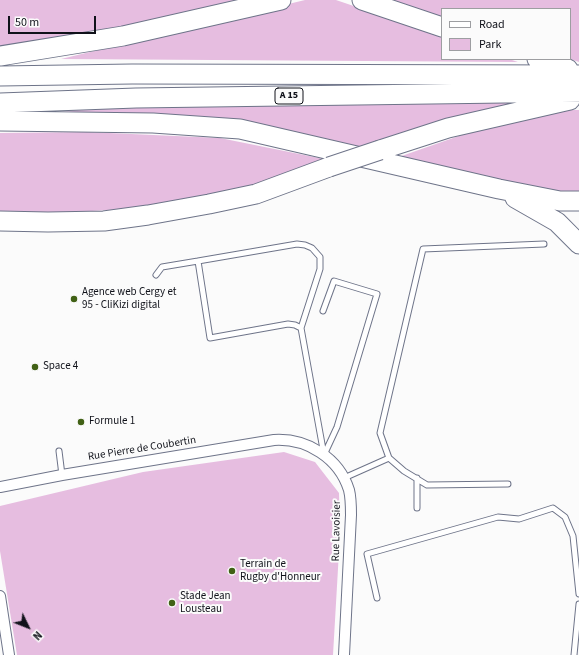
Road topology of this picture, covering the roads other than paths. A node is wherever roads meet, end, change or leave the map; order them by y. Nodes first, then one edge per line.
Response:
1 (281, 0) edge
2 (362, 0) edge
3 (441, 27) edge
4 (0, 56) edge
5 (540, 60) edge
6 (579, 74) edge
7 (0, 76) edge
8 (579, 92) edge
9 (579, 98) edge
10 (0, 103) edge
11 (0, 121) edge
12 (499, 189) junction
13 (579, 201) edge
14 (0, 221) edge
15 (544, 244) dead end
16 (579, 244) edge
17 (198, 261) junction
18 (156, 276) dead end
19 (322, 311) dead end
20 (302, 328) junction
21 (289, 440) joint
22 (59, 451) dead end
23 (324, 454) junction
24 (389, 458) junction
25 (62, 475) junction
26 (344, 478) junction
27 (417, 478) junction
28 (508, 484) dead end
29 (0, 487) edge
30 (417, 508) dead end
31 (579, 594) edge
32 (0, 596) edge
33 (378, 598) dead end
34 (579, 604) edge
35 (1, 614) edge
36 (9, 655) edge
37 (344, 655) edge
38 (574, 655) edge

1 - 4 highway
2 - 3 highway
5 - 6 highway
6 - 7 highway, A 15
8 - 10 highway, A 15
9 - 14 highway, bridge
11 - 12 highway
12 - 13 highway
12 - 16 highway
15 - 24 lane
17 - 18 lane
17 - 20 lane
17 - 20 lane
19 - 23 lane
20 - 23 lane
21 - 23 street, Rue Lavoisier
21 - 25 street, Rue Pierre de Coubertin
22 - 25 lane
23 - 26 street, Rue Lavoisier
24 - 26 lane
24 - 27 lane
25 - 29 street, Rue Pierre de Coubertin
26 - 37 street, Rue Lavoisier
27 - 28 lane
27 - 30 lane
31 - 33 lane
32 - 35 street
34 - 38 lane
35 - 36 street

